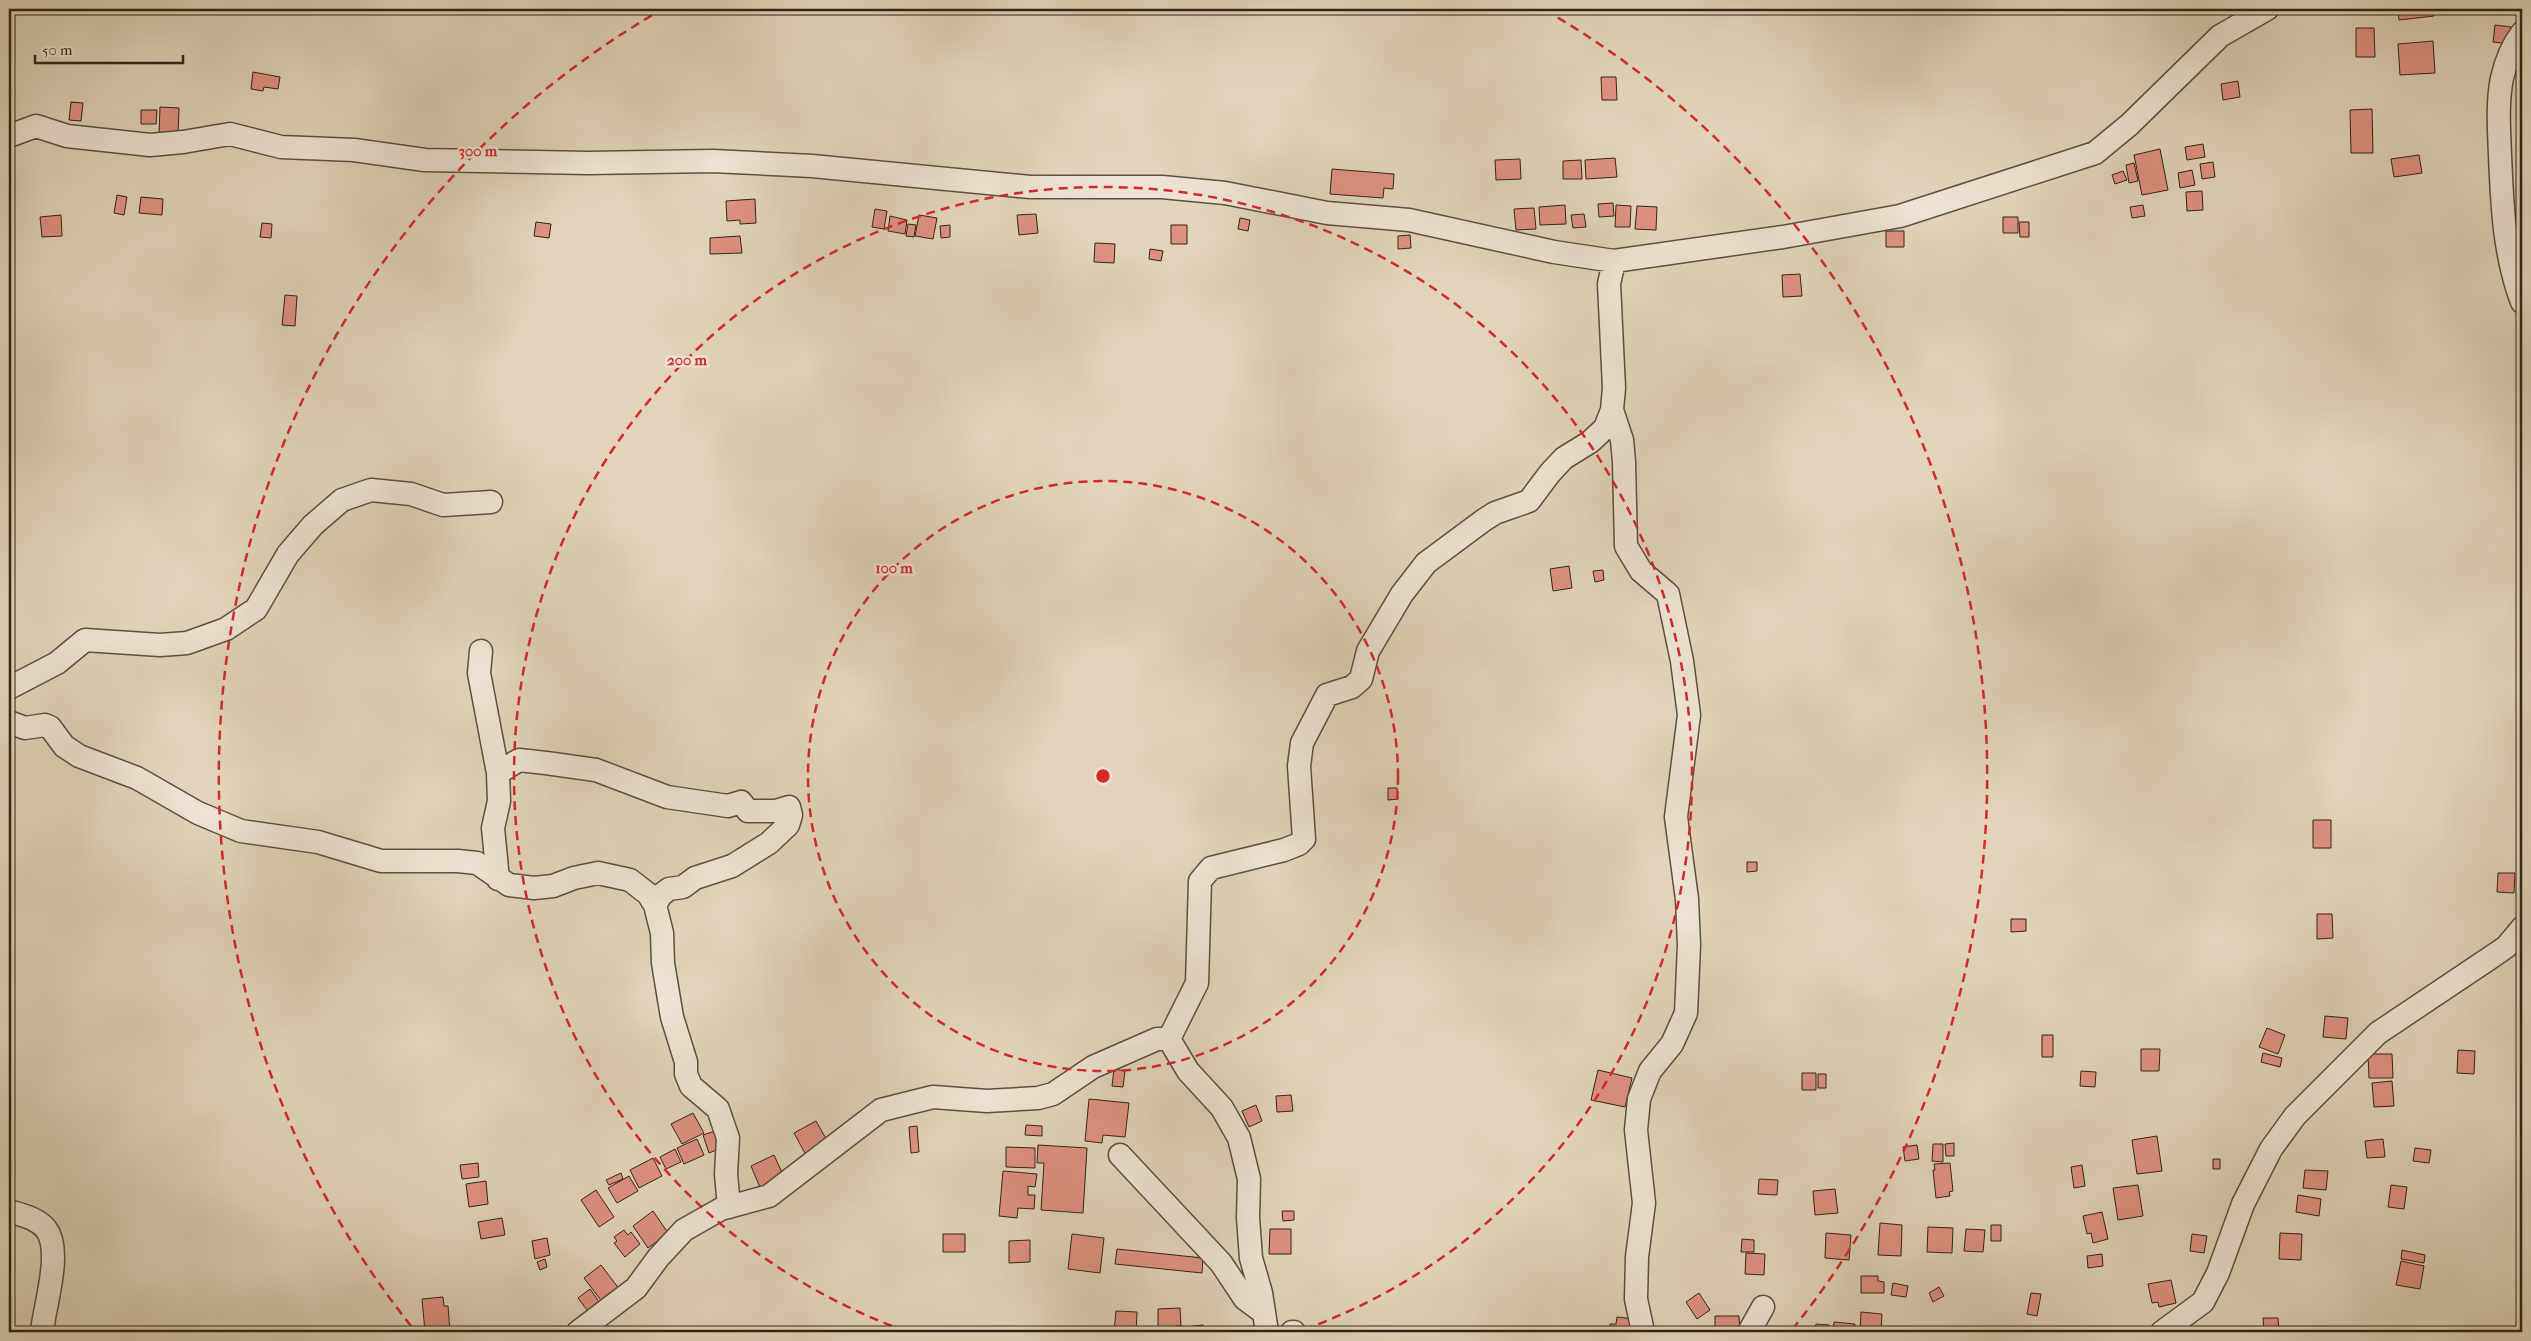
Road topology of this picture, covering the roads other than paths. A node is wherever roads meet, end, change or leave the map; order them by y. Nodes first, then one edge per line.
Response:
1 (2267, 9) edge
2 (2522, 33) edge
3 (9, 136) edge
4 (2514, 229) edge
5 (1614, 260) junction
6 (2522, 302) edge
7 (1612, 410) junction
8 (491, 502) dead end
9 (481, 651) dead end
10 (9, 688) edge
11 (9, 722) edge
12 (498, 773) junction
13 (498, 879) junction
14 (655, 905) junction
15 (2522, 928) edge
16 (1169, 1039) junction
17 (1120, 1155) dead end
18 (729, 1207) junction
19 (9, 1211) edge
20 (1763, 1307) dead end
21 (1266, 1323) edge
22 (42, 1332) edge
23 (578, 1332) edge
24 (1643, 1332) edge
25 (1749, 1332) edge
26 (2162, 1332) edge

1 - 5 street
2 - 4 street
3 - 5 street
4 - 6 street
5 - 7 street
7 - 16 street
7 - 24 street
8 - 10 street
9 - 12 street
11 - 13 street
12 - 13 street
12 - 14 street
13 - 14 street
14 - 18 street
15 - 26 street
16 - 18 street
16 - 21 street
17 - 21 street
18 - 23 street
19 - 22 street
20 - 25 street

